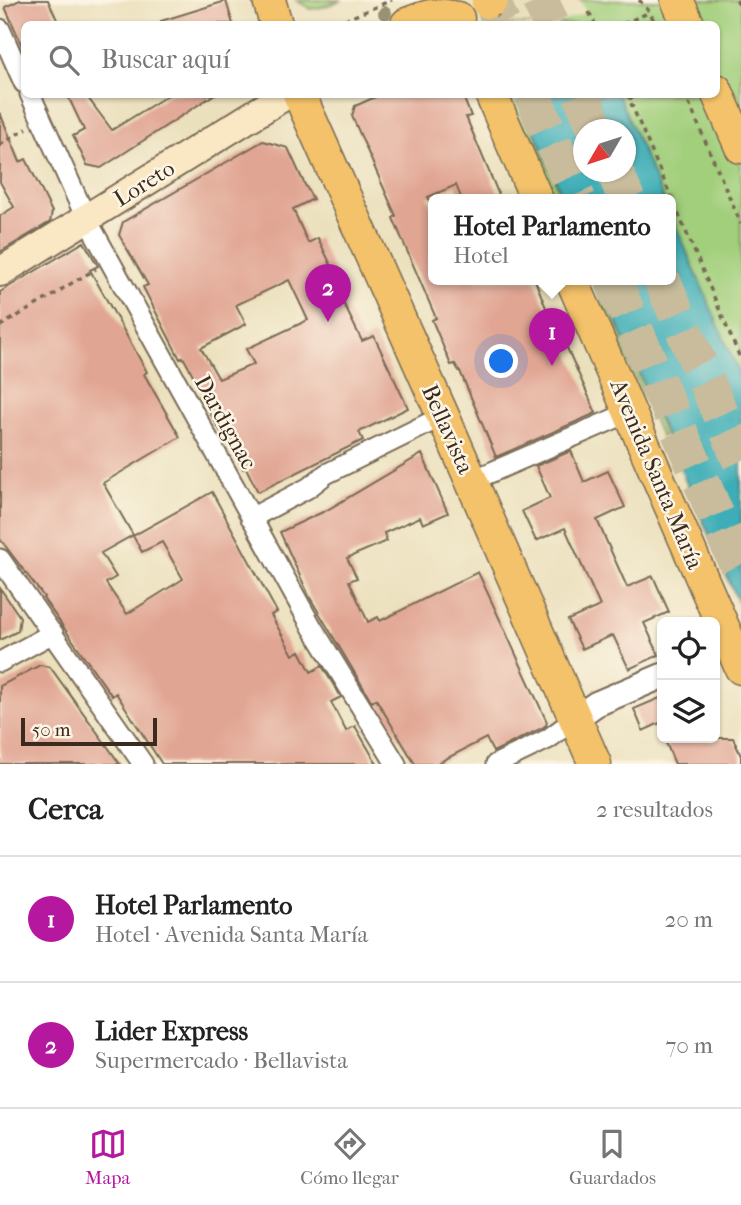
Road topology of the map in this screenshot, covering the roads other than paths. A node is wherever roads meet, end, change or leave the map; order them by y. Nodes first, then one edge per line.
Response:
1 (269, 0) edge
2 (490, 1) edge
3 (456, 17) edge
4 (275, 21) edge
5 (414, 21) edge
6 (0, 29) edge
7 (21, 76) edge
8 (32, 98) edge
9 (281, 98) edge
10 (301, 98) edge
11 (493, 98) edge
12 (720, 98) edge
13 (741, 147) edge
14 (534, 194) edge
15 (86, 218) junction
16 (0, 272) edge
17 (574, 285) edge
18 (630, 412) junction
19 (443, 416) junction
20 (471, 481) junction
21 (251, 517) junction
22 (0, 559) edge
23 (53, 634) junction
24 (732, 653) edge
25 (0, 662) edge
26 (657, 678) edge
27 (576, 718) junction
28 (143, 764) edge
29 (396, 764) edge
30 (496, 764) edge
31 (595, 764) edge

1 - 4 main road
2 - 3 main road
3 - 5 main road
6 - 7 street
8 - 15 street, Dardignac
9 - 15 main road, Loreto
10 - 19 main road, Bellavista
11 - 14 main road
12 - 13 main road
15 - 16 main road, Loreto
15 - 21 street, Dardignac
17 - 18 main road, Avenida Santa María
18 - 20 street
18 - 24 main road, Avenida Santa María
19 - 20 main road, Bellavista
19 - 21 street
20 - 27 main road, Bellavista
21 - 29 street, Dardignac
22 - 23 street
23 - 25 street
23 - 28 street
26 - 27 street
27 - 30 street
27 - 31 main road, Bellavista

